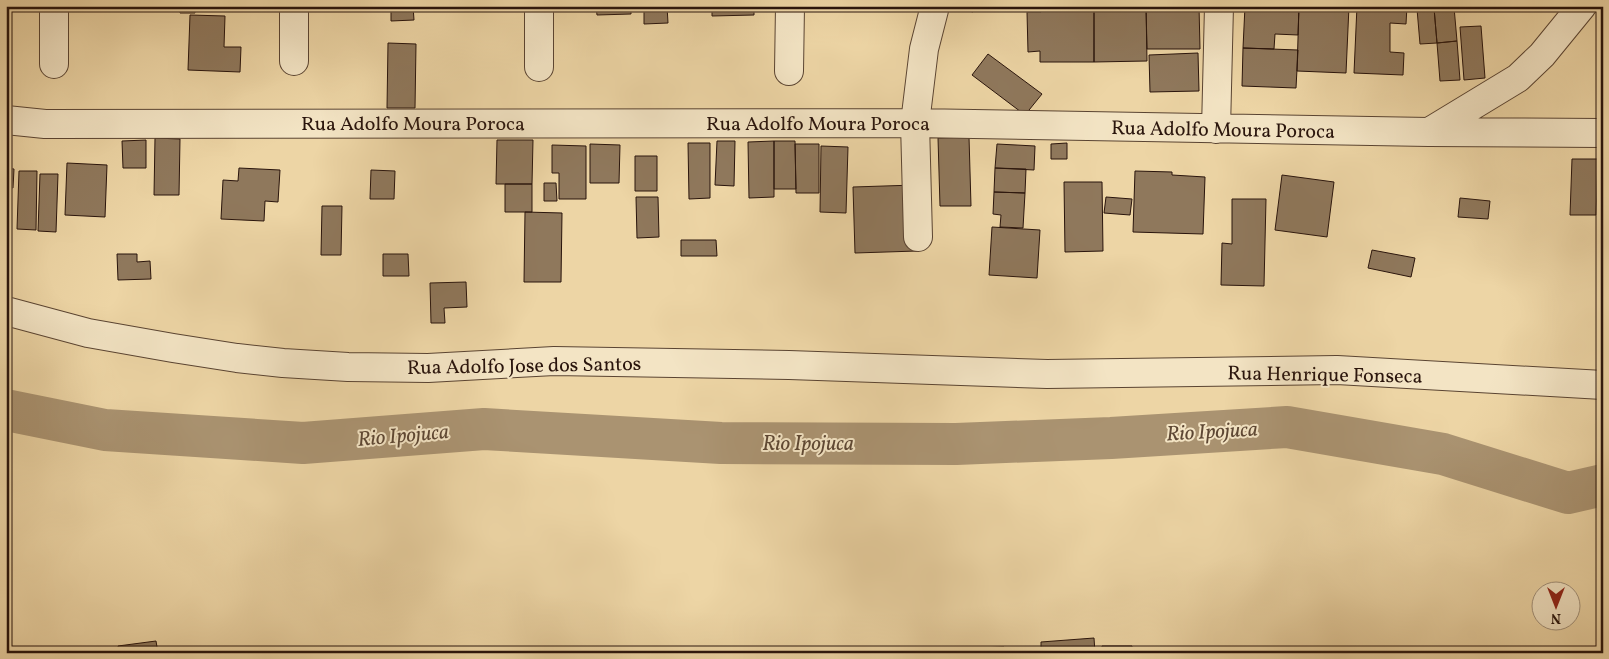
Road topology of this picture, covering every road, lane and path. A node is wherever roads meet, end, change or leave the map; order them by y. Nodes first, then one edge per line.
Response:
1 (54, 6) edge
2 (294, 6) edge
3 (539, 6) edge
4 (790, 6) edge
5 (935, 6) edge
6 (1218, 6) edge
7 (1582, 6) edge
8 (294, 61) dead end
9 (54, 64) dead end
10 (540, 67) dead end
11 (789, 71) dead end
12 (6, 120) edge
13 (915, 123) junction
14 (1216, 129) junction
15 (1429, 132) junction
16 (1603, 133) edge
17 (918, 237) dead end
18 (6, 310) edge
19 (1047, 374) joint
20 (1603, 384) edge

1 - 9 street
2 - 8 street
3 - 10 street
4 - 11 street
5 - 13 street
6 - 14 street
7 - 15 street
12 - 13 street, Rua Adolfo Moura Poroca
13 - 14 street, Rua Adolfo Moura Poroca
13 - 17 street
14 - 15 street, Rua Adolfo Moura Poroca
15 - 16 street, Rua Adolfo Moura Poroca
18 - 19 street, Rua Adolfo Jose dos Santos
19 - 20 street, Rua Henrique Fonseca

